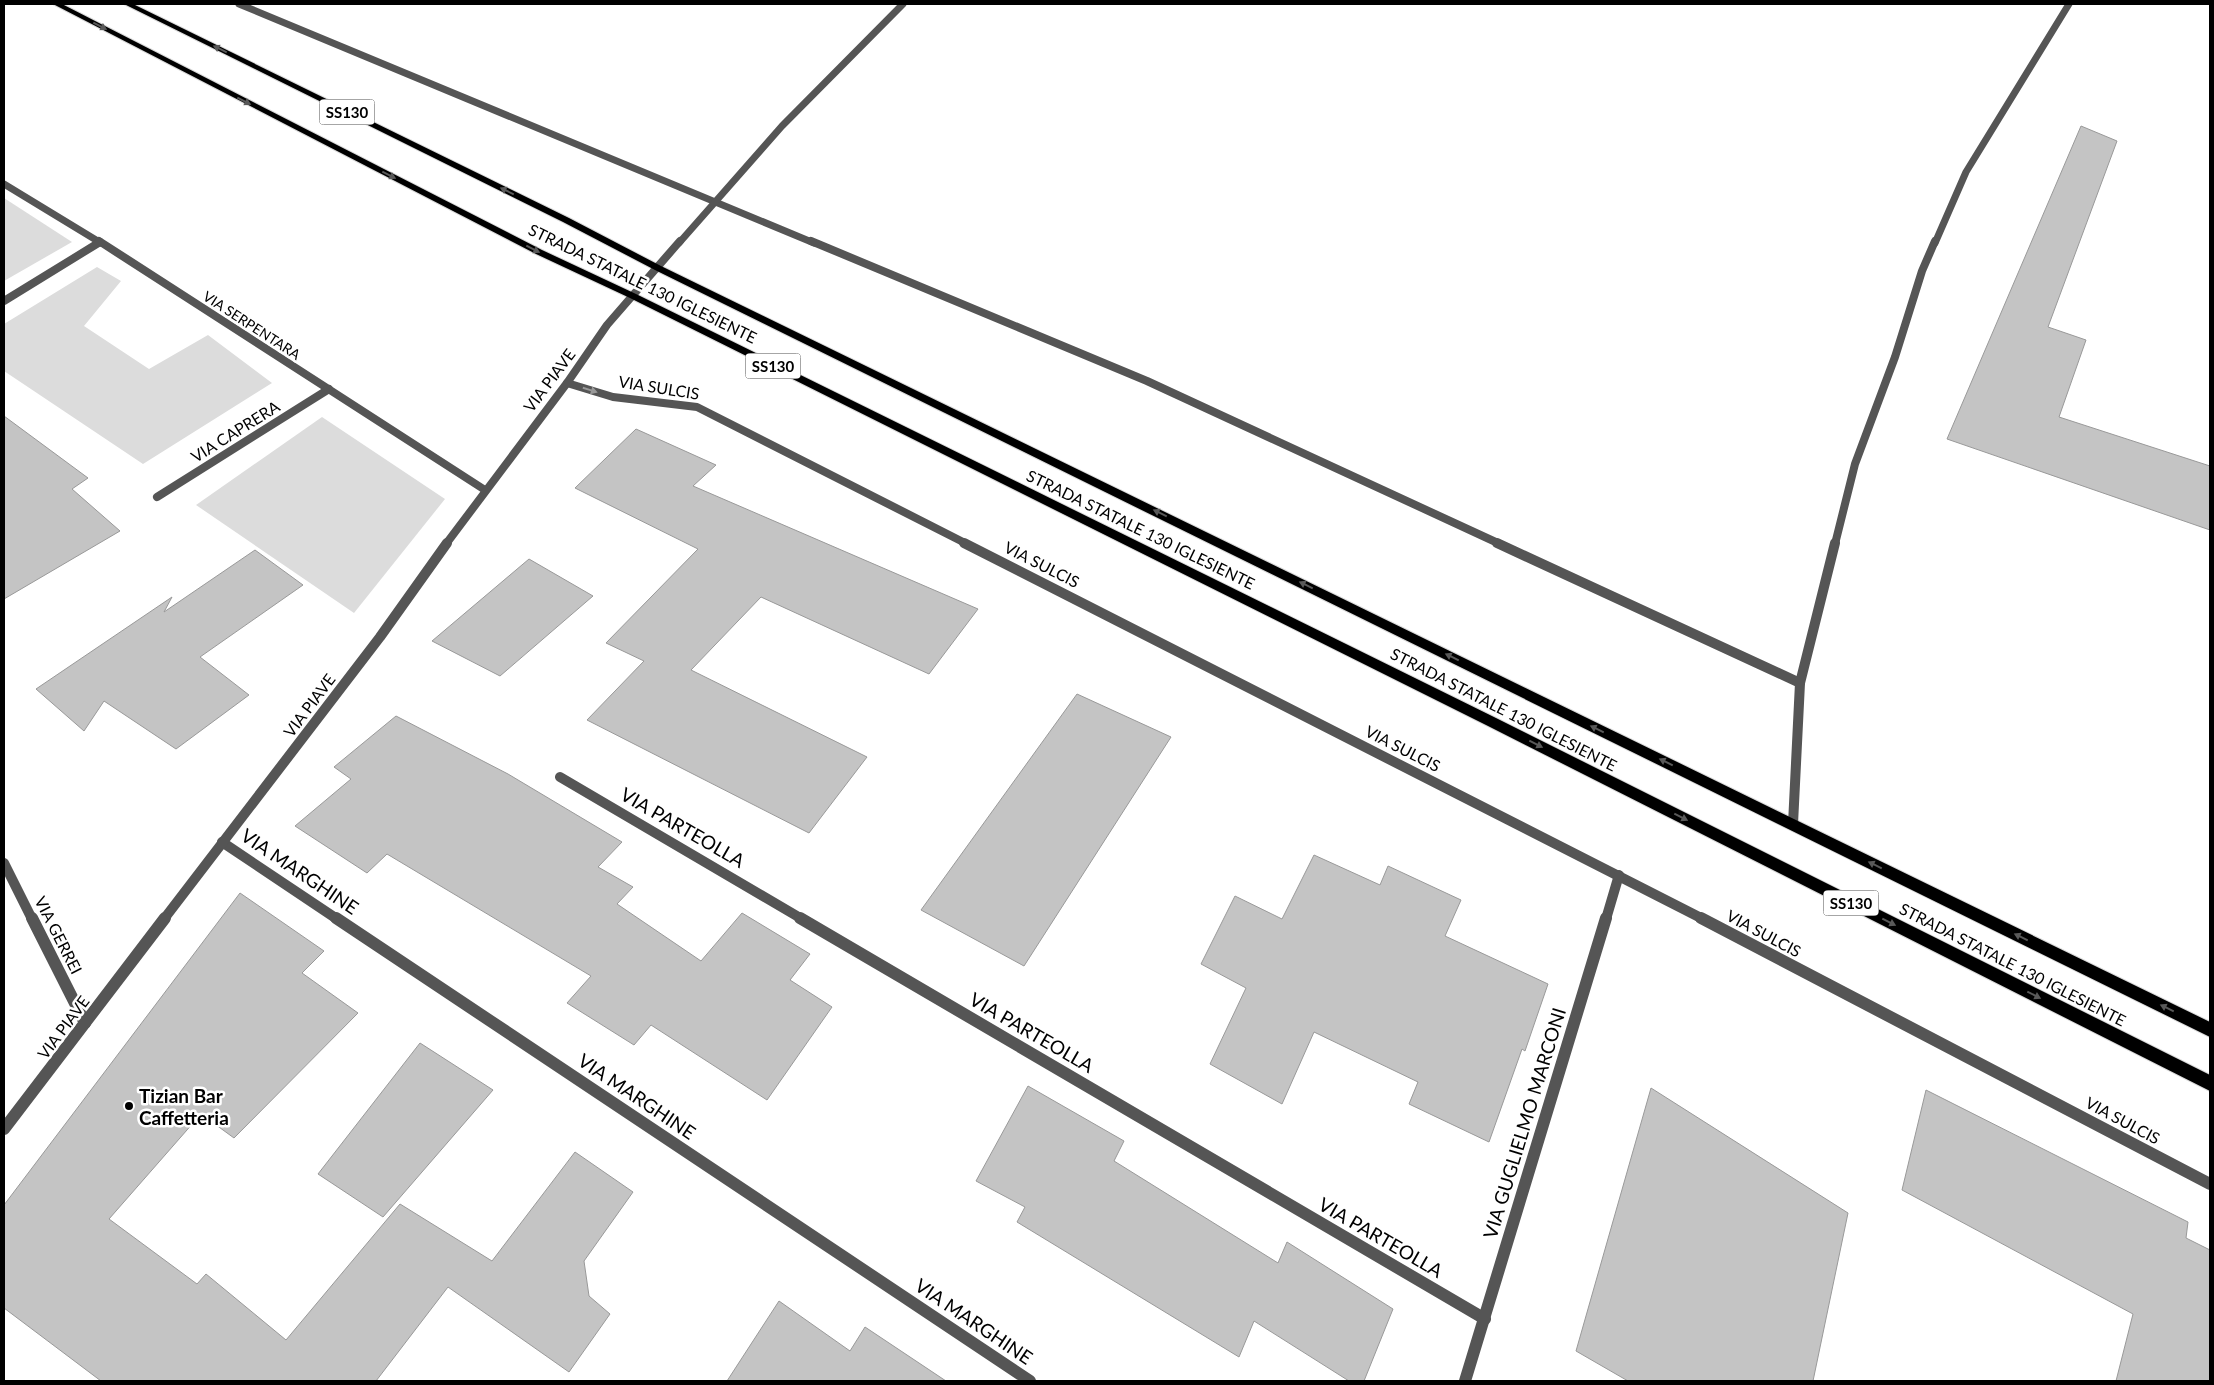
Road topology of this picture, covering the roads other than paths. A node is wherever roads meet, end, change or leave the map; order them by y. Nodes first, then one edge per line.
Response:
1 (56, 4) edge
2 (128, 4) edge
3 (239, 4) edge
4 (903, 4) edge
5 (2069, 4) edge
6 (4, 184) edge
7 (714, 202) junction
8 (100, 242) junction
9 (658, 268) junction
10 (633, 296) junction
11 (4, 301) edge
12 (567, 383) junction
13 (329, 389) junction
14 (484, 490) junction
15 (157, 497) dead end
16 (1800, 683) junction
17 (560, 777) dead end
18 (1793, 824) junction
19 (222, 842) junction
20 (4, 863) edge
21 (1619, 875) junction
22 (85, 1023) junction
23 (2210, 1030) edge
24 (2210, 1083) edge
25 (4, 1129) edge
26 (2210, 1184) edge
27 (1485, 1319) junction
28 (1030, 1381) edge
29 (1465, 1381) edge

1 -> 10 main road, STRADA STATALE 130 IGLESIENTE / SS130
9 -> 2 main road, STRADA STATALE 130 IGLESIENTE / SS130
3 - 7 street
4 - 7 street, VIA PIAVE
5 - 16 street
6 - 8 street, VIA SERPENTARA
7 - 9 street, VIA PIAVE
7 - 16 street
8 - 11 street
8 - 13 street, VIA SERPENTARA
9 - 10 street, VIA PIAVE
18 -> 9 main road, STRADA STATALE 130 IGLESIENTE / SS130
10 - 12 street, VIA PIAVE
10 -> 24 main road, STRADA STATALE 130 IGLESIENTE / SS130
12 - 14 street, VIA PIAVE
12 -> 21 street, VIA SULCIS
13 - 14 street, VIA SERPENTARA
13 - 15 street, VIA CAPRERA
14 - 19 street, VIA PIAVE
16 - 18 street
17 - 27 street, VIA PARTEOLLA
23 -> 18 main road, STRADA STATALE 130 IGLESIENTE / SS130
19 - 22 street, VIA PIAVE
19 - 28 street, VIA MARGHINE
20 - 22 street, VIA GERREI
21 - 26 street, VIA SULCIS
21 - 27 street, VIA GUGLIELMO MARCONI
22 - 25 street, VIA PIAVE
27 - 29 street, VIA GUGLIELMO MARCONI

